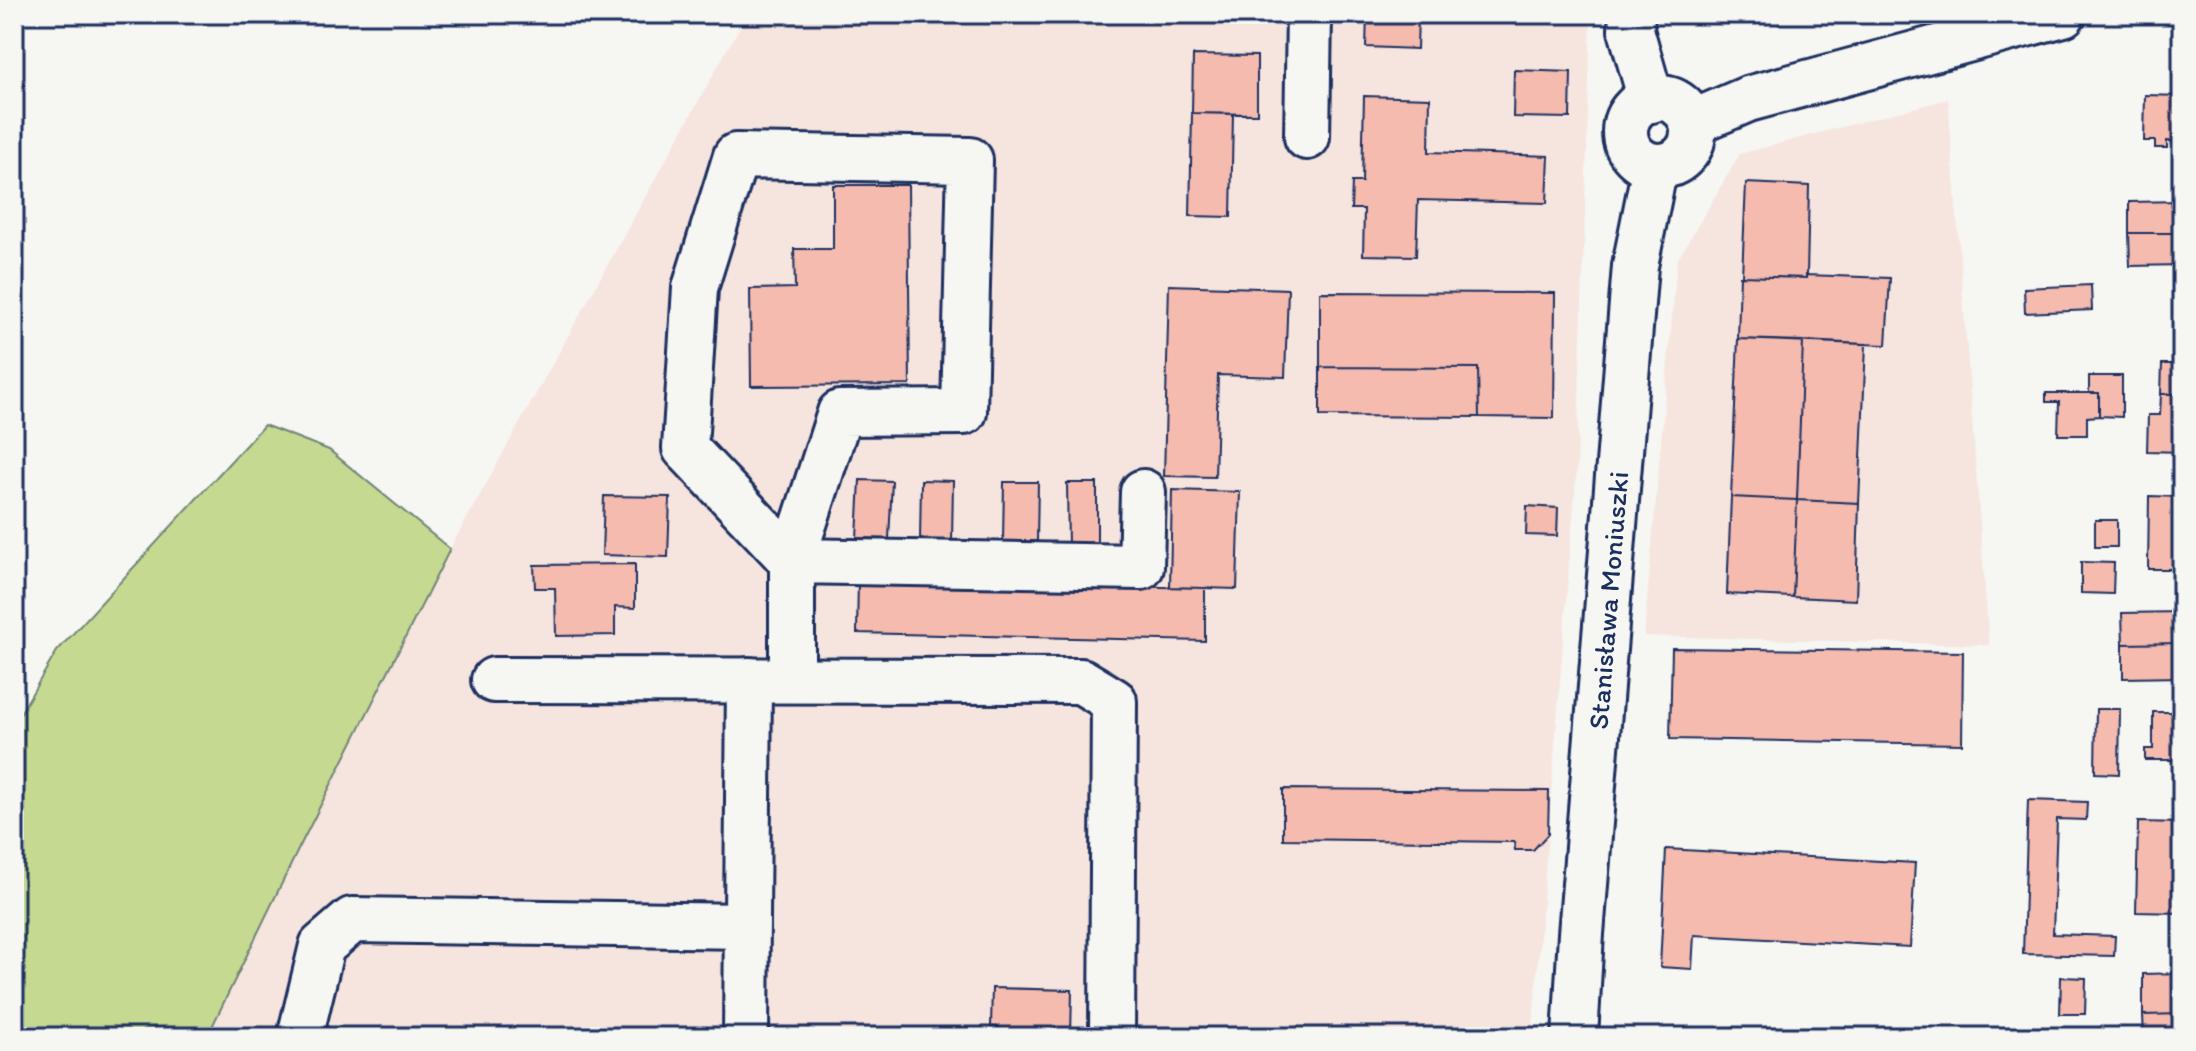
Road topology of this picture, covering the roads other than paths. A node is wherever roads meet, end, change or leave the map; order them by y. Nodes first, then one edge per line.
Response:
1 (1309, 14) edge
2 (1632, 14) edge
3 (2063, 14) edge
4 (1651, 100) junction
5 (1692, 123) junction
6 (1307, 137) dead end
7 (1655, 166) junction
8 (1143, 492) dead end
9 (792, 561) junction
10 (494, 680) dead end
11 (770, 680) junction
12 (747, 926) junction
13 (300, 1037) edge
14 (746, 1037) edge
15 (1112, 1037) edge
16 (1575, 1037) edge

1 - 6 street
2 - 4 street
3 - 5 street
4 - 5 street
4 - 7 street
5 - 7 street
7 - 16 street, Stanisława Moniuszki
8 - 9 street
9 - 9 street
9 - 11 street
10 - 11 street
11 - 12 street
11 - 15 street
12 - 13 street
12 - 14 street

